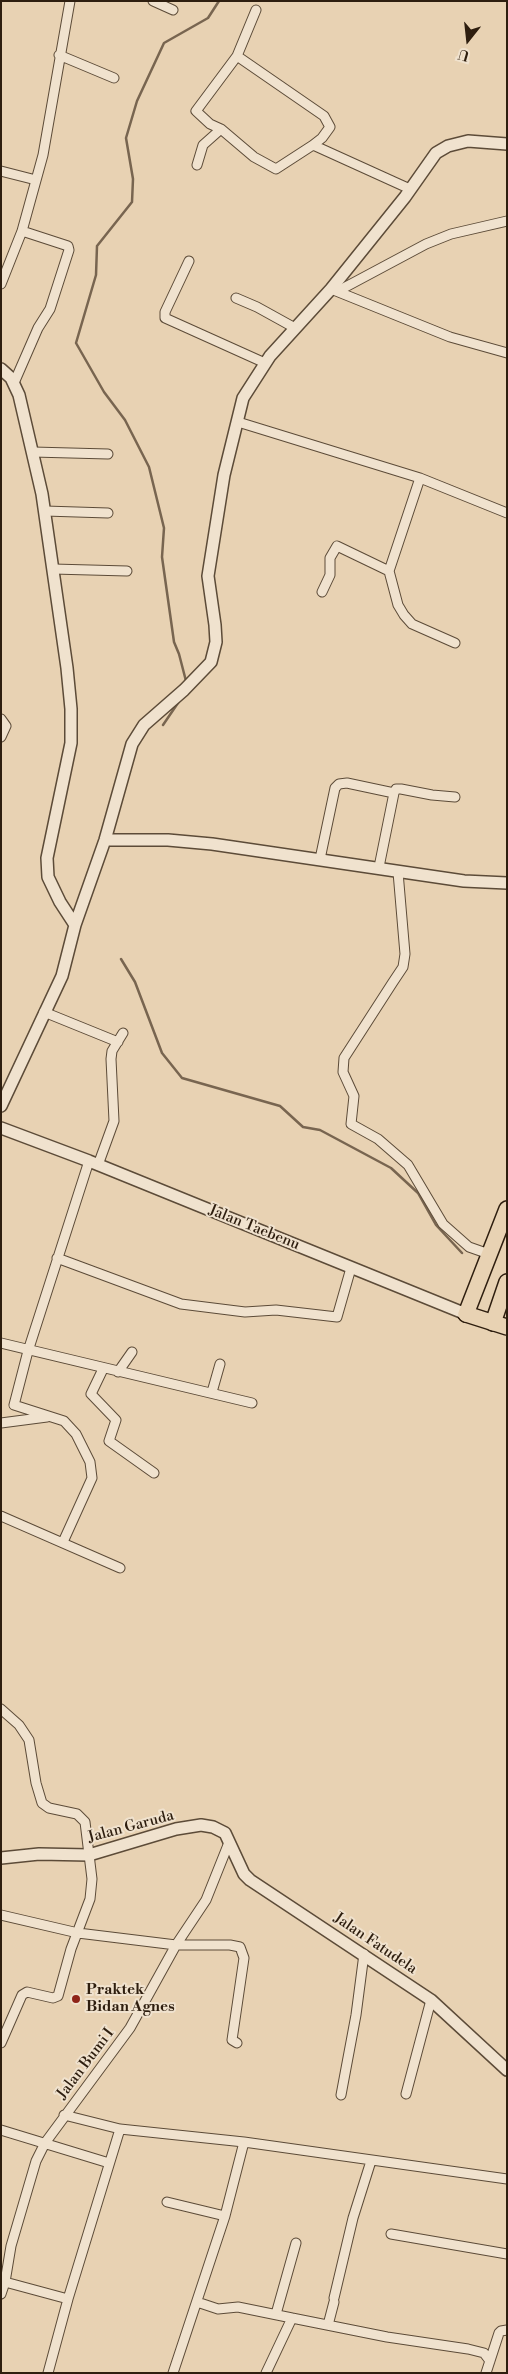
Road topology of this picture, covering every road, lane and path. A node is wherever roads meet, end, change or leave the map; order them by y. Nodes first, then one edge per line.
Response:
1 (70, 1) edge
2 (153, 1) edge
3 (173, 10) dead end
4 (256, 10) dead end
5 (59, 55) junction
6 (237, 56) junction
7 (114, 78) dead end
8 (221, 129) junction
9 (507, 144) edge
10 (313, 145) junction
11 (197, 165) dead end
12 (1, 171) edge
13 (36, 180) junction
14 (410, 189) junction
15 (507, 220) edge
16 (22, 231) junction
17 (189, 261) dead end
18 (1, 284) edge
19 (335, 290) junction
20 (236, 298) dead end
21 (295, 328) junction
22 (507, 353) edge
23 (266, 363) junction
24 (1, 369) edge
25 (14, 383) junction
26 (238, 422) junction
27 (33, 452) junction
28 (108, 454) dead end
29 (420, 478) junction
30 (45, 511) junction
31 (108, 513) dead end
32 (507, 513) edge
33 (52, 569) junction
34 (127, 571) dead end
35 (390, 571) junction
36 (322, 592) dead end
37 (455, 643) dead end
38 (1, 719) edge
39 (1, 737) edge
40 (394, 793) junction
41 (455, 797) dead end
42 (105, 840) junction
43 (320, 859) junction
44 (379, 867) junction
45 (398, 872) junction
46 (507, 883) edge
47 (75, 925) junction
48 (44, 1012) junction
49 (123, 1033) dead end
50 (118, 1042) junction
51 (1, 1106) edge
52 (1, 1128) edge
53 (94, 1163) junction
54 (507, 1209) edge
55 (489, 1254) junction
56 (57, 1258) junction
57 (351, 1268) junction
58 (507, 1282) edge
59 (466, 1314) junction
60 (502, 1325) edge
61 (1, 1343) edge
62 (28, 1351) junction
63 (132, 1352) dead end
64 (220, 1364) dead end
65 (103, 1369) junction
66 (118, 1372) junction
67 (212, 1392) junction
68 (252, 1404) dead end
69 (50, 1416) junction
70 (1, 1423) edge
71 (154, 1473) dead end
72 (1, 1516) edge
73 (63, 1542) junction
74 (120, 1568) dead end
75 (1, 1709) edge
76 (228, 1845) junction
77 (89, 1855) junction
78 (1, 1858) edge
79 (1, 1915) edge
80 (78, 1933) junction
81 (176, 1946) junction
82 (364, 1954) junction
83 (431, 2000) junction
84 (1, 2043) edge
85 (237, 2043) dead end
86 (507, 2070) edge
87 (406, 2094) dead end
88 (341, 2095) dead end
89 (64, 2115) junction
90 (120, 2129) junction
91 (1, 2130) edge
92 (244, 2142) junction
93 (45, 2143) junction
94 (371, 2162) junction
95 (109, 2163) junction
96 (507, 2179) edge
97 (167, 2202) dead end
98 (224, 2216) junction
99 (391, 2234) dead end
100 (296, 2243) dead end
101 (507, 2254) edge
102 (3, 2282) edge
103 (1, 2294) edge
104 (68, 2299) junction
105 (197, 2302) junction
106 (276, 2314) junction
107 (292, 2318) junction
108 (328, 2325) junction
109 (507, 2330) edge
110 (490, 2360) junction
111 (48, 2373) edge
112 (173, 2373) edge
113 (266, 2373) edge
114 (486, 2373) edge

1 - 5 street
2 - 3 street
4 - 6 street
5 - 7 street
5 - 13 street
6 - 8 street
6 - 10 street
8 - 10 street
8 - 11 street
9 - 14 street
10 - 14 street
12 - 13 street
13 - 16 street
14 - 19 street
15 - 19 street
16 - 18 street
16 - 25 street
17 - 23 street
19 - 21 street
19 - 22 street
20 - 21 street
21 - 23 street
23 - 26 street
24 - 25 street
25 - 27 street
26 - 29 street
26 - 42 street
27 - 28 street
27 - 30 street
29 - 32 street
29 - 35 street
30 - 31 street
30 - 33 street
33 - 34 street
33 - 47 street
35 - 36 street
35 - 37 street
38 - 39 street
40 - 41 street
40 - 43 street
40 - 44 street
42 - 43 street
42 - 47 street
43 - 44 street
44 - 45 street
45 - 46 street
45 - 55 street
47 - 48 street
48 - 50 street
48 - 51 street
49 - 50 street
50 - 53 street
52 - 53 street, Jalan Taebenu
53 - 56 street
53 - 57 street, Jalan Taebenu
54 - 55 main road
55 - 59 main road
56 - 57 street
56 - 62 street
57 - 59 street, Jalan Taebenu
58 - 60 main road
59 - 60 main road, Jalan Taebenu
61 - 62 street
62 - 65 street
62 - 69 street
63 - 66 street
64 - 67 street
65 - 66 street
65 - 71 street
66 - 67 street
67 - 68 street
69 - 70 street
69 - 73 street
72 - 73 street
73 - 74 street
75 - 77 street
76 - 77 street, Jalan Garuda
76 - 81 street, Jalan Bumi I
76 - 82 street, Jalan Fatudela
77 - 78 street, Jalan Garuda
77 - 80 street
79 - 80 street
80 - 81 street
80 - 84 street
81 - 85 street
81 - 89 street, Jalan Bumi I
82 - 83 street, Jalan Fatudela
82 - 88 street
83 - 86 street, Jalan Fatudela
83 - 87 street
89 - 90 street
89 - 93 street, Jalan Bumi I
90 - 92 street
90 - 95 street
91 - 93 street
92 - 94 street
92 - 98 street
93 - 95 street
93 - 102 street, Jalan Bumi I
94 - 96 street
94 - 108 street
95 - 104 street
97 - 98 street
98 - 105 street
99 - 101 street
100 - 106 street
102 - 103 street, Jalan Bumi I
102 - 104 street
104 - 111 street
105 - 106 street
105 - 112 street
106 - 107 street
107 - 108 street
107 - 113 street
108 - 110 street
109 - 110 street
110 - 114 street

